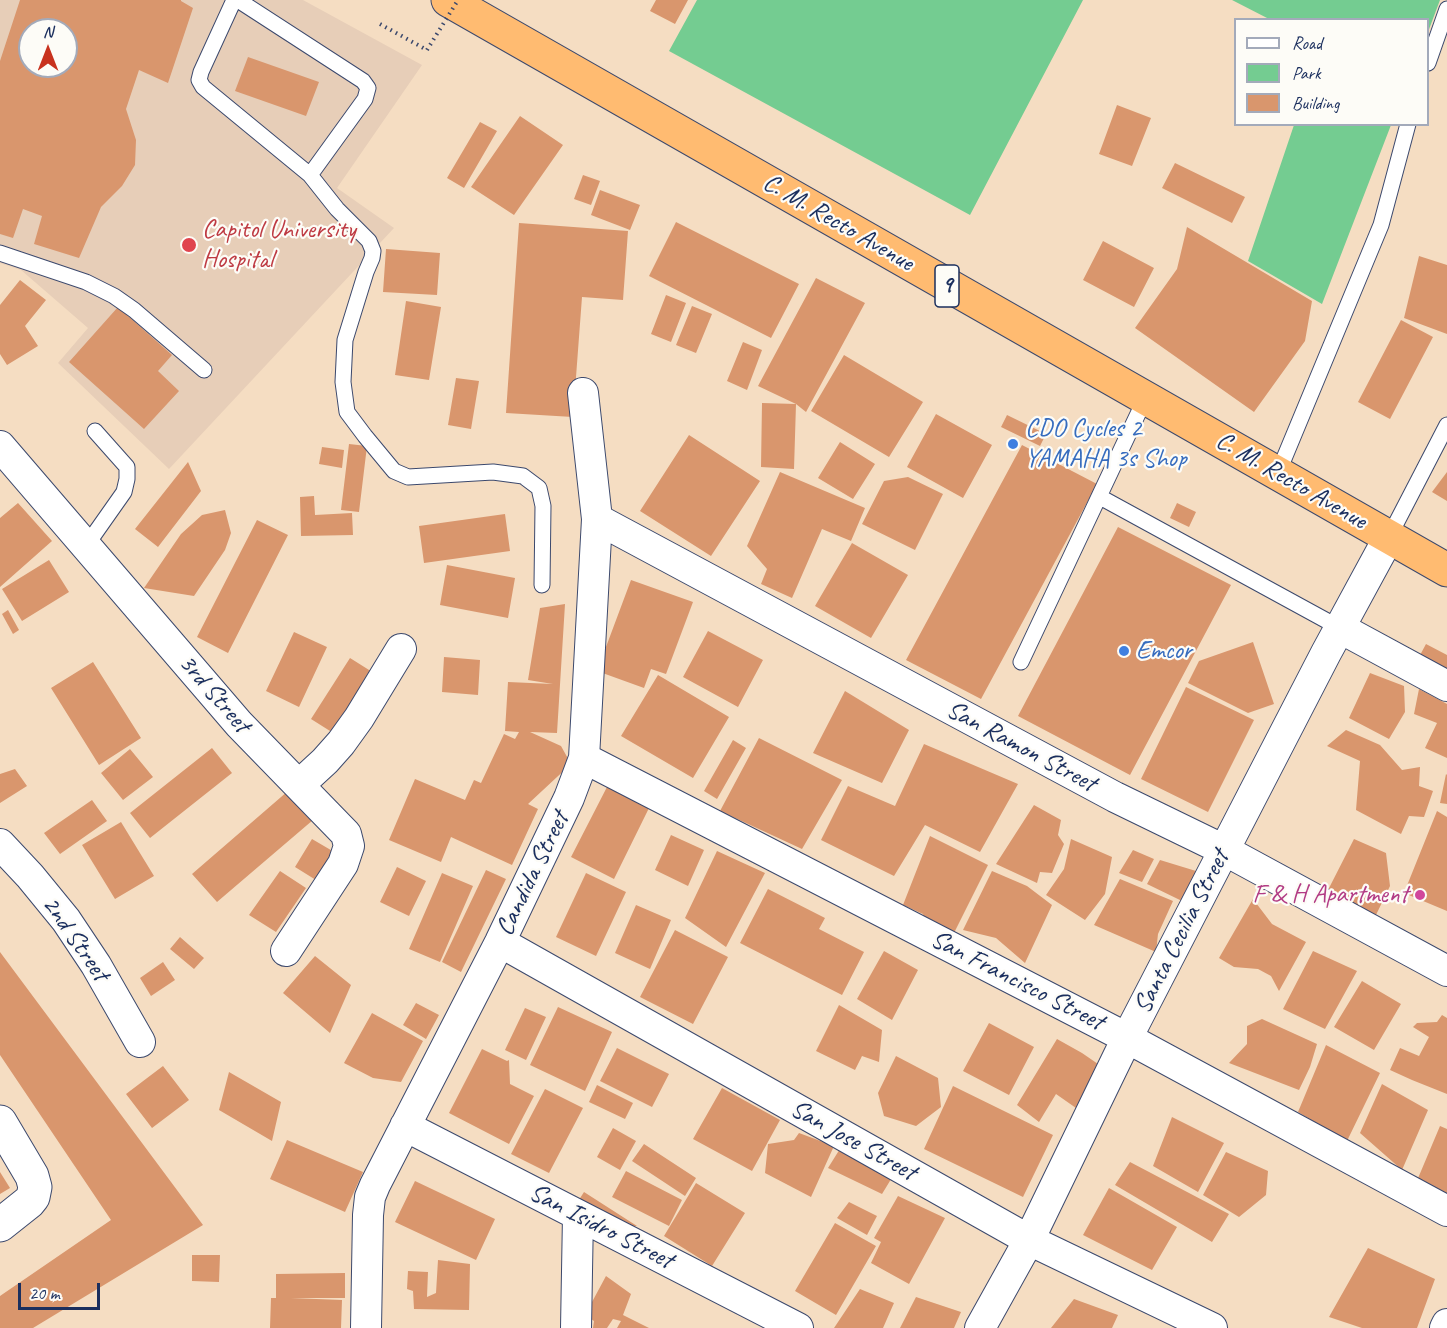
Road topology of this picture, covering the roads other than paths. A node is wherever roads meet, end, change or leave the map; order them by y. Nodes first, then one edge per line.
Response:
1 (236, 0) edge
2 (448, 0) edge
3 (1447, 9) edge
4 (1429, 60) edge
5 (1407, 126) edge
6 (310, 175) junction
7 (0, 253) edge
8 (204, 370) dead end
9 (583, 393) dead end
10 (1145, 399) junction
11 (1447, 425) edge
12 (95, 431) dead end
13 (0, 446) edge
14 (1278, 472) junction
15 (1100, 497) junction
16 (597, 519) junction
17 (1389, 537) junction
18 (86, 546) junction
19 (1447, 570) edge
20 (542, 585) dead end
21 (1340, 628) junction
22 (401, 649) dead end
23 (1021, 662) dead end
24 (1447, 686) edge
25 (584, 759) junction
26 (299, 785) junction
27 (0, 844) edge
28 (1224, 850) junction
29 (500, 942) junction
30 (286, 951) dead end
31 (1447, 971) edge
32 (1127, 1038) junction
33 (140, 1042) dead end
34 (0, 1122) edge
35 (405, 1126) junction
36 (1447, 1211) edge
37 (578, 1215) junction
38 (0, 1226) edge
39 (1029, 1240) junction
40 (366, 1328) edge
41 (576, 1328) edge
42 (798, 1328) edge
43 (980, 1328) edge
44 (1212, 1328) edge

1 - 6 lane
1 - 6 lane
2 - 10 highway, C. M. Recto Avenue / 9
3 - 4 lane
5 - 14 lane
6 - 20 lane
7 - 8 lane
9 - 16 street, Candida Street
10 - 14 highway, C. M. Recto Avenue / 9
10 - 15 lane
11 - 17 lane
12 - 18 lane
13 - 18 street, 3rd Street
14 - 17 highway, C. M. Recto Avenue / 9
15 - 21 lane
15 - 23 lane
16 - 25 street, Candida Street
16 - 28 street, San Ramon Street
17 - 19 highway, C. M. Recto Avenue / 9
17 - 21 street, Santa Cecilia Street
18 - 26 street, 3rd Street
21 - 24 street
21 - 28 street, Santa Cecilia Street
22 - 26 street
25 - 29 street, Candida Street
25 - 32 street, San Francisco Street
26 - 30 street, 3rd Street
27 - 33 street, 2nd Street
28 - 31 street, San Ramon Street
28 - 32 street, Santa Cecilia Street
29 - 35 street, Candida Street
29 - 39 street, San Jose Street
32 - 36 street, San Francisco Street
32 - 39 street, Santa Cecilia Street
34 - 38 street
35 - 37 street, San Isidro Street
35 - 40 street, Candida Street
37 - 41 street
37 - 42 street, San Isidro Street
39 - 43 street, Santa Cecilia Street
39 - 44 street, San Jose Street

